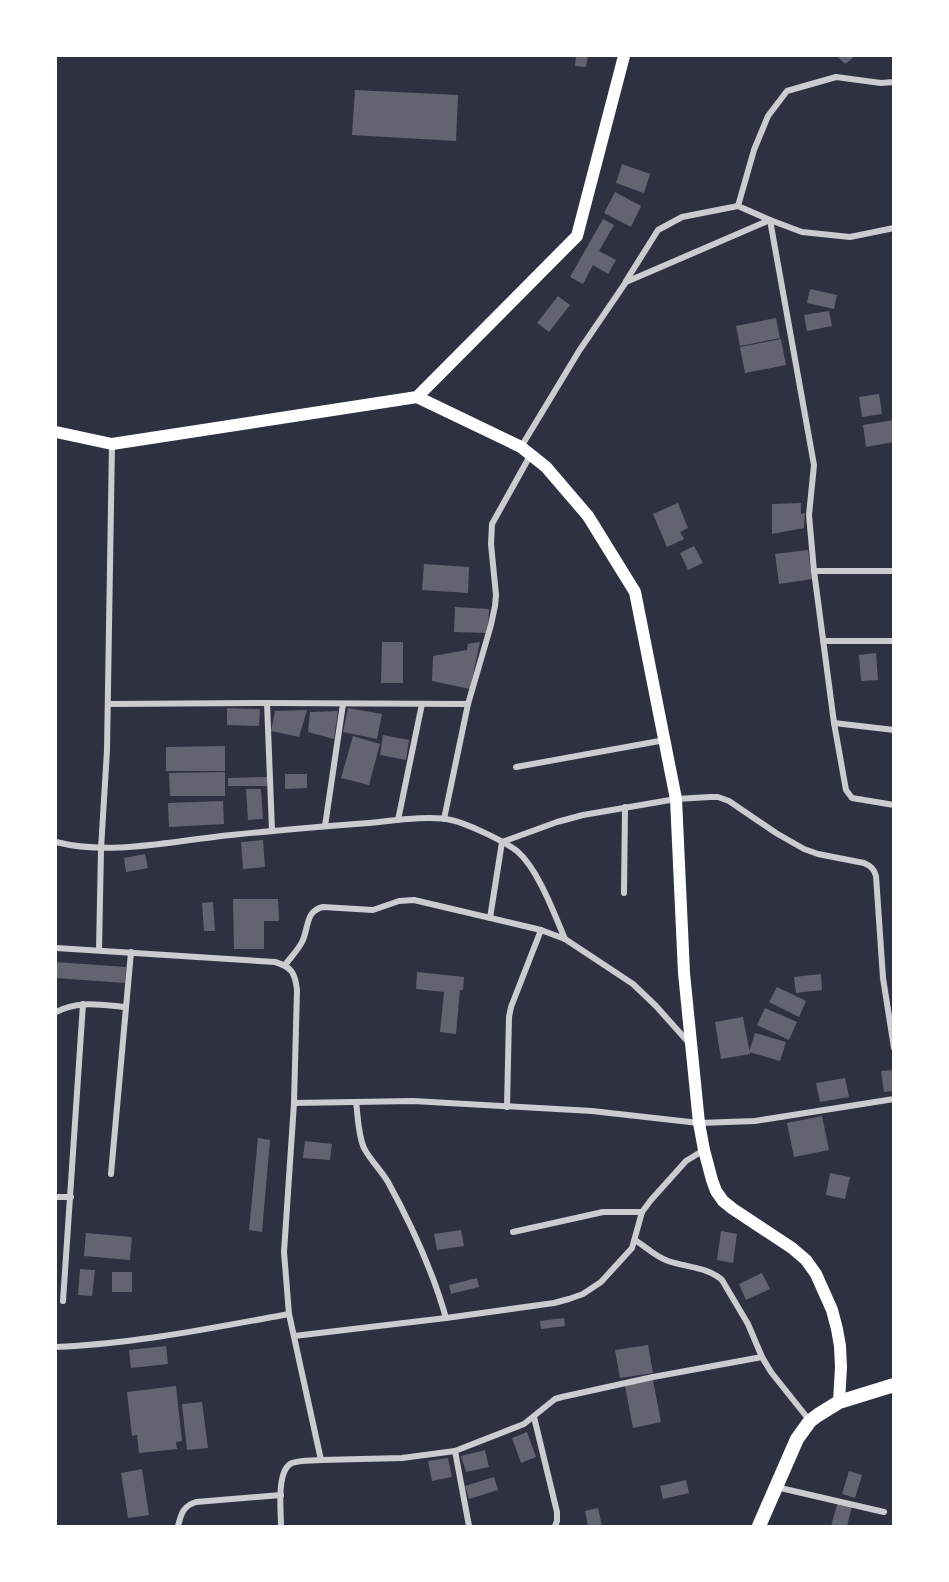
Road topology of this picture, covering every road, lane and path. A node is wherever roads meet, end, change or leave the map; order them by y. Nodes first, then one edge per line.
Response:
1 (624, 56) edge
2 (894, 82) edge
3 (738, 206) junction
4 (770, 220) junction
5 (894, 228) edge
6 (626, 282) junction
7 (417, 398) junction
8 (56, 432) edge
9 (112, 444) junction
10 (521, 447) junction
11 (532, 454) junction
12 (814, 571) junction
13 (894, 571) edge
14 (823, 641) junction
15 (894, 641) edge
16 (267, 703) junction
17 (108, 704) junction
18 (344, 704) junction
19 (422, 704) junction
20 (468, 705) junction
21 (834, 723) junction
22 (894, 730) edge
23 (664, 740) junction
24 (516, 767) dead end
25 (676, 799) junction
26 (894, 805) edge
27 (626, 807) junction
28 (444, 819) junction
29 (398, 820) junction
30 (325, 826) junction
31 (272, 830) junction
32 (56, 842) edge
33 (502, 842) junction
34 (101, 849) junction
35 (624, 893) dead end
36 (490, 918) junction
37 (541, 930) junction
38 (565, 939) junction
39 (56, 948) edge
40 (99, 950) junction
41 (131, 952) junction
42 (285, 965) junction
43 (83, 1004) junction
44 (126, 1007) junction
45 (56, 1012) edge
46 (691, 1046) junction
47 (894, 1048) edge
48 (894, 1099) edge
49 (356, 1102) junction
50 (294, 1103) junction
51 (507, 1107) junction
52 (699, 1123) junction
53 (704, 1150) junction
54 (111, 1174) dead end
55 (56, 1197) edge
56 (71, 1197) junction
57 (642, 1212) junction
58 (513, 1233) dead end
59 (635, 1240) junction
60 (63, 1301) dead end
61 (289, 1314) junction
62 (446, 1318) junction
63 (294, 1336) junction
64 (56, 1347) edge
65 (762, 1357) junction
66 (894, 1385) edge
67 (839, 1402) junction
68 (534, 1417) junction
69 (810, 1421) junction
70 (455, 1451) junction
71 (321, 1460) junction
72 (775, 1486) junction
73 (281, 1495) junction
74 (884, 1512) dead end
75 (178, 1527) edge
76 (281, 1527) edge
77 (469, 1527) edge
78 (555, 1527) edge
79 (759, 1527) edge

1 - 7 main road
2 - 3 street
3 - 4 street
3 - 6 street
4 - 5 street
4 - 6 street
4 - 12 street
6 - 10 street
7 - 9 main road
7 - 10 main road
8 - 9 main road
9 - 17 street
10 - 11 main road
11 - 20 street
11 - 23 main road
12 - 13 street
12 - 14 street
14 - 15 street
14 - 21 street
16 - 17 street
16 - 18 street
16 - 31 street
17 - 34 street
18 - 19 street
18 - 30 street
19 - 20 street
19 - 29 street
20 - 28 street
21 - 22 street
21 - 26 street
23 - 24 street
23 - 25 main road
25 - 27 street
25 - 46 main road
25 - 47 street
27 - 33 street
27 - 35 street
28 - 29 street
28 - 33 street
29 - 30 street
30 - 31 street
31 - 34 street
32 - 34 street
33 - 36 street
33 - 38 street
34 - 40 street
36 - 37 street
36 - 42 street
37 - 38 street
37 - 51 street
38 - 46 street
39 - 40 street
40 - 41 street
41 - 42 street
41 - 44 street
42 - 50 street
43 - 44 street
43 - 45 street
43 - 56 street
44 - 54 street
46 - 52 main road
48 - 52 street
49 - 50 street
49 - 51 street
49 - 62 street
50 - 61 street
51 - 52 street
52 - 53 main road
53 - 57 street
53 - 67 main road
55 - 56 street
56 - 60 street
57 - 58 street
57 - 59 street
59 - 62 street
59 - 65 street
61 - 63 street
61 - 64 street
62 - 63 street
63 - 71 street
65 - 68 street
65 - 69 street
66 - 67 main road
67 - 69 main road
68 - 70 street
68 - 78 street
69 - 72 main road
70 - 71 street
70 - 77 street
71 - 73 street
72 - 74 street
72 - 79 main road
73 - 75 street
73 - 76 street

